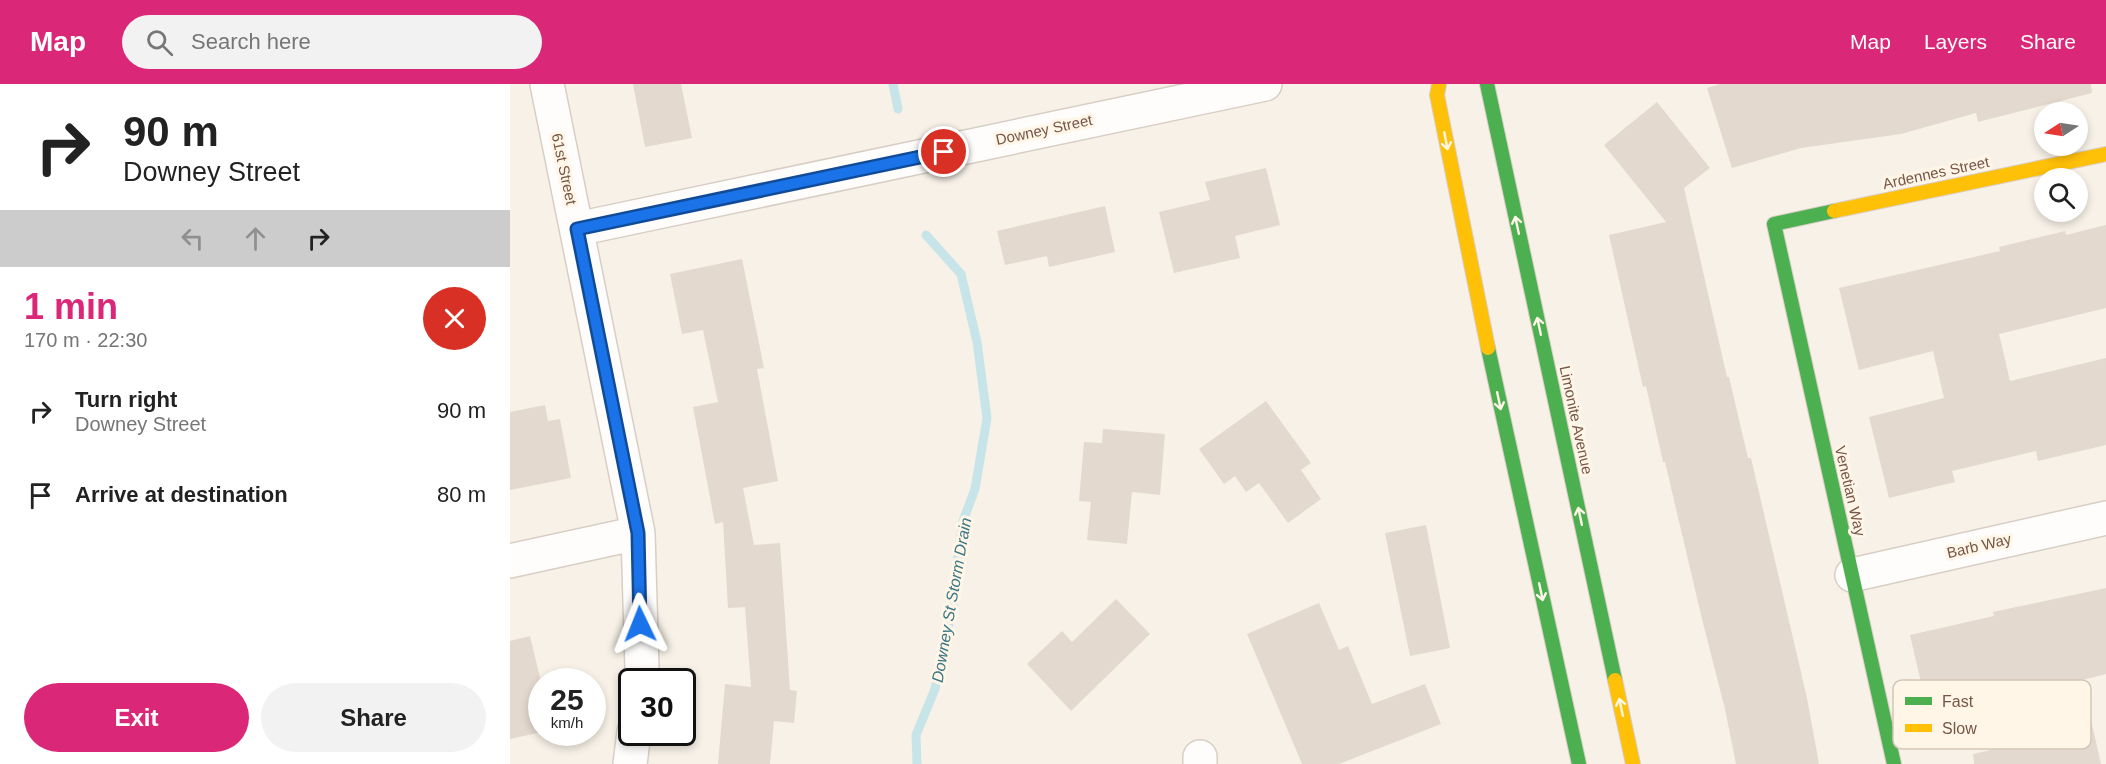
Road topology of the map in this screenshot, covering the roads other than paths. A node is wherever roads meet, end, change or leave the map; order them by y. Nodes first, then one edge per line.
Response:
1 (547, 84) edge
2 (1265, 84) edge
3 (1439, 84) edge
4 (1486, 84) edge
5 (2106, 154) edge
6 (1774, 224) joint
7 (577, 229) junction
8 (2106, 518) edge
9 (638, 533) junction
10 (510, 561) edge
11 (1852, 575) junction
12 (642, 668) edge
13 (632, 746) edge
14 (630, 764) edge
15 (1579, 764) edge
16 (1634, 764) edge
17 (1894, 764) edge

1 - 7 street, 61st Street
2 - 7 street, Downey Street
3 -> 15 main road
16 -> 4 main road, Limonite Avenue
5 - 6 main road, Ardennes Street
6 - 11 main road, Venetian Way
7 - 9 street, 61st Street
8 - 11 street, Barb Way
9 - 10 street
9 - 12 street, 61st Street
11 - 17 main road, Venetian Way
13 - 14 street

